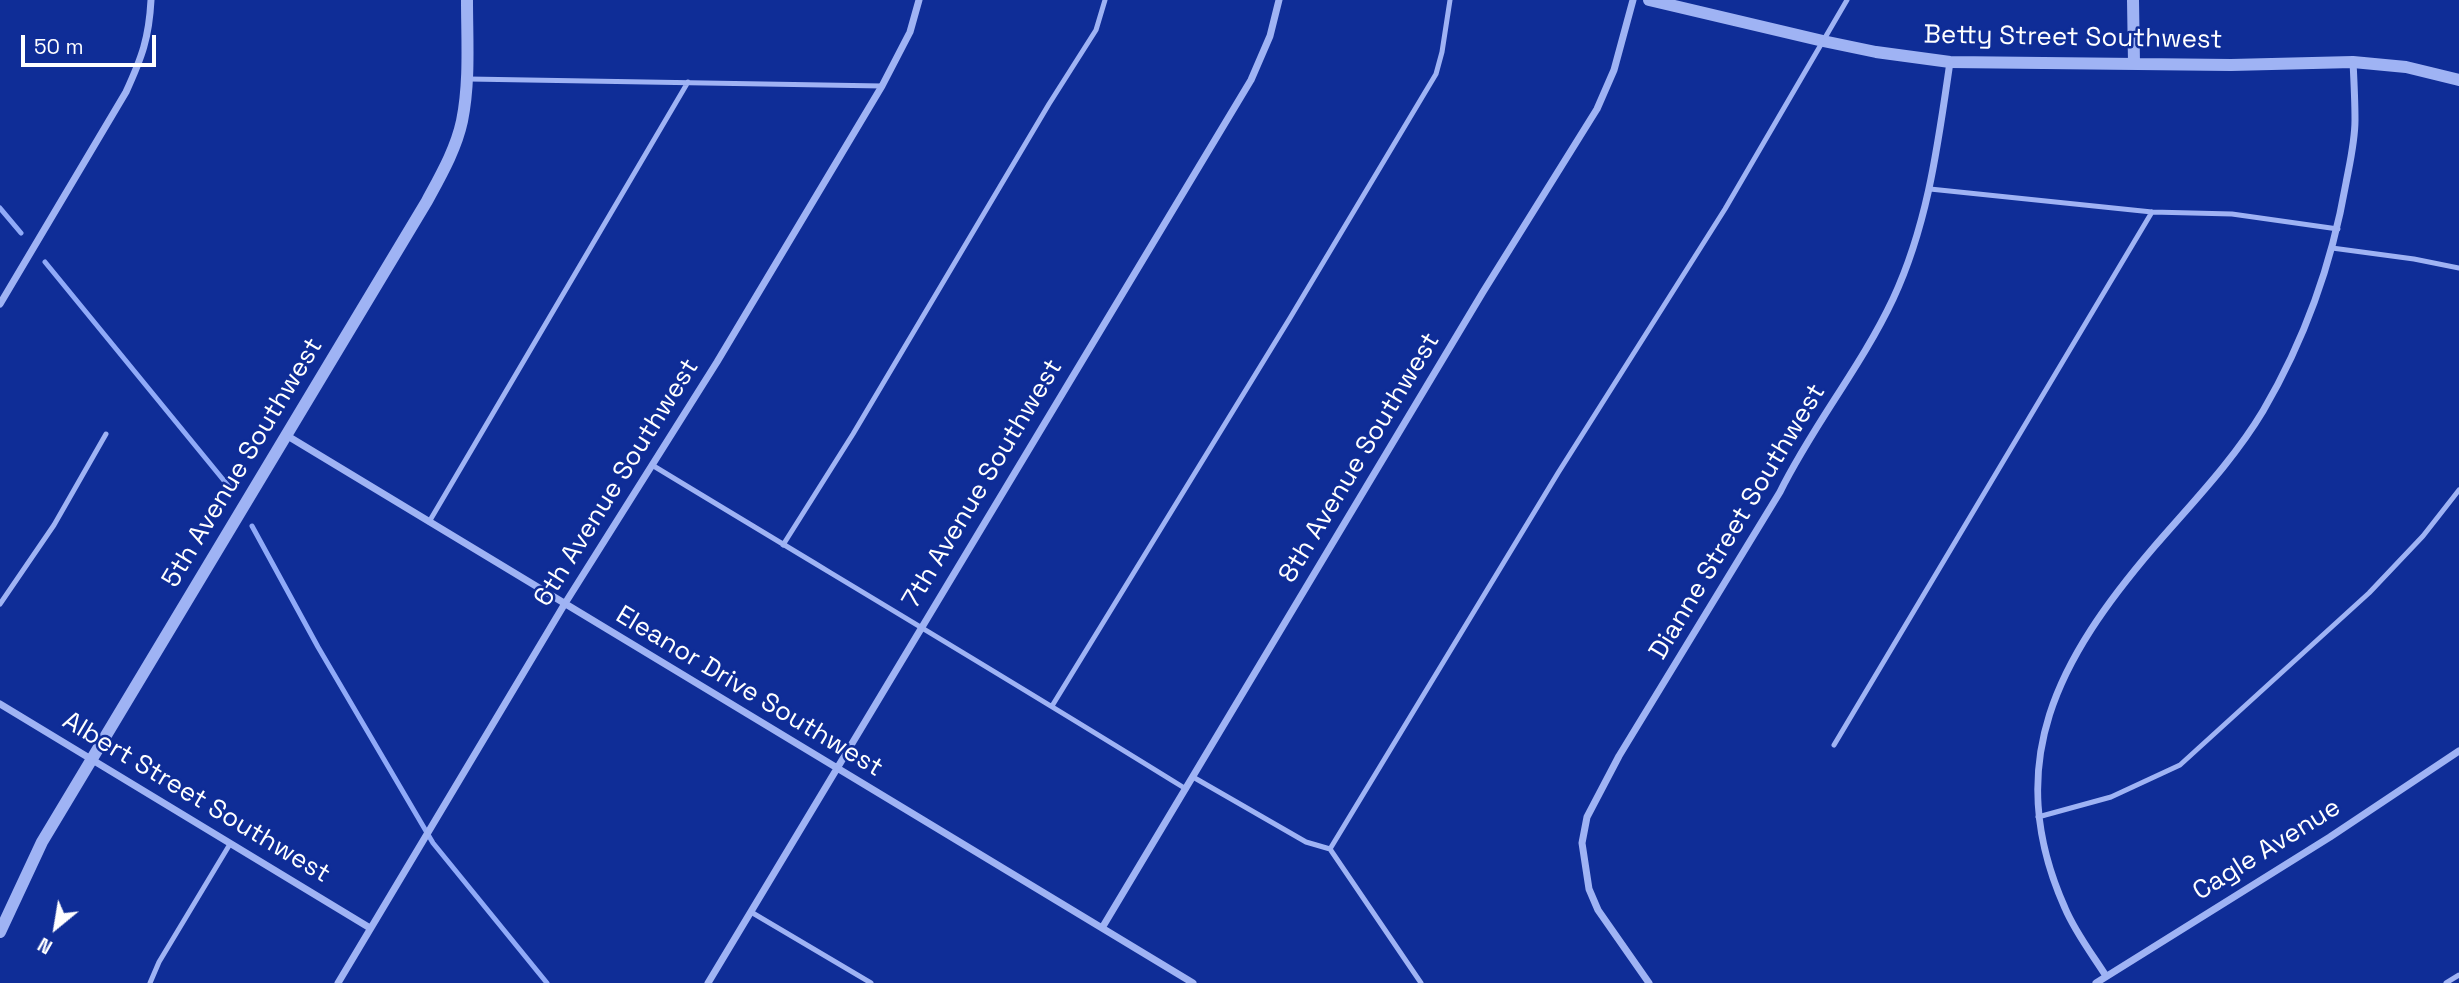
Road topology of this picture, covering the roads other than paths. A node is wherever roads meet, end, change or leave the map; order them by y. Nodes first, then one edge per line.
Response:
1 (150, 0) edge
2 (467, 0) edge
3 (919, 0) edge
4 (1105, 0) edge
5 (1279, 0) edge
6 (1450, 0) edge
7 (1633, 0) edge
8 (1649, 0) edge
9 (1847, 0) edge
10 (2133, 0) edge
11 (1823, 41) junction
12 (1950, 62) junction
13 (2353, 62) junction
14 (2134, 63) junction
15 (467, 79) junction
16 (2459, 79) edge
17 (688, 82) junction
18 (882, 86) junction
19 (1930, 189) junction
20 (2152, 212) junction
21 (2338, 229) junction
22 (2332, 248) junction
23 (2459, 268) edge
24 (0, 304) edge
25 (106, 434) dead end
26 (285, 435) junction
27 (652, 465) junction
28 (2459, 489) edge
29 (429, 522) junction
30 (783, 544) junction
31 (0, 604) edge
32 (564, 605) junction
33 (922, 629) junction
34 (0, 704) edge
35 (1052, 706) junction
36 (1834, 745) dead end
37 (2459, 751) edge
38 (92, 758) junction
39 (835, 768) junction
40 (1194, 777) junction
41 (1186, 789) junction
42 (2038, 817) junction
43 (230, 844) junction
44 (1329, 849) junction
45 (751, 912) junction
46 (370, 928) junction
47 (1102, 928) junction
48 (0, 932) edge
49 (2459, 975) edge
50 (2106, 976) junction
51 (150, 983) edge
52 (338, 983) edge
53 (708, 983) edge
54 (871, 983) edge
55 (1193, 983) edge
56 (1420, 983) edge
57 (1649, 983) edge
58 (2096, 983) edge
59 (2446, 983) edge

1 - 24 street
2 - 15 street, 5th Avenue Southwest
3 - 18 street, 6th Avenue Southwest
4 - 30 lane
5 - 33 street, 7th Avenue Southwest
6 - 35 lane
7 - 40 street, 8th Avenue Southwest
8 - 11 street, Betty Street Southwest
9 - 11 lane
10 - 14 street
11 - 12 street, Betty Street Southwest
11 - 44 lane
12 - 14 street, Betty Street Southwest
12 - 19 street, Dianne Street Southwest
13 - 14 street, Betty Street Southwest
13 - 16 street, Betty Street Southwest
13 - 21 street
15 - 17 lane
15 - 26 street, 5th Avenue Southwest
17 - 18 lane
17 - 29 lane
18 - 27 street, 6th Avenue Southwest
19 - 20 lane
19 - 57 street, Dianne Street Southwest
20 - 21 lane
20 - 36 lane
21 - 22 street
22 - 23 lane
22 - 42 street
25 - 31 lane
26 - 29 street, Eleanor Drive Southwest
26 - 38 street, 5th Avenue Southwest
27 - 30 lane
27 - 32 street, 6th Avenue Southwest
28 - 42 lane
29 - 32 street, Eleanor Drive Southwest
30 - 33 lane
32 - 39 street, Eleanor Drive Southwest
32 - 46 street, 6th Avenue Southwest
33 - 35 lane
33 - 39 street, 7th Avenue Southwest
34 - 38 street, Albert Street Southwest
35 - 41 lane
37 - 50 street, Cagle Avenue
38 - 43 street, Albert Street Southwest
38 - 48 street, 5th Avenue Southwest
39 - 45 street, 7th Avenue Southwest
39 - 47 street, Eleanor Drive Southwest
40 - 41 street, 8th Avenue Southwest
40 - 44 lane
41 - 47 street, 8th Avenue Southwest
42 - 50 street
43 - 46 street, Albert Street Southwest
43 - 51 lane
44 - 56 lane
45 - 53 street, 7th Avenue Southwest
45 - 54 lane
46 - 52 street, 6th Avenue Southwest
47 - 55 street, Eleanor Drive Southwest
49 - 59 lane
50 - 58 street, Cagle Avenue

